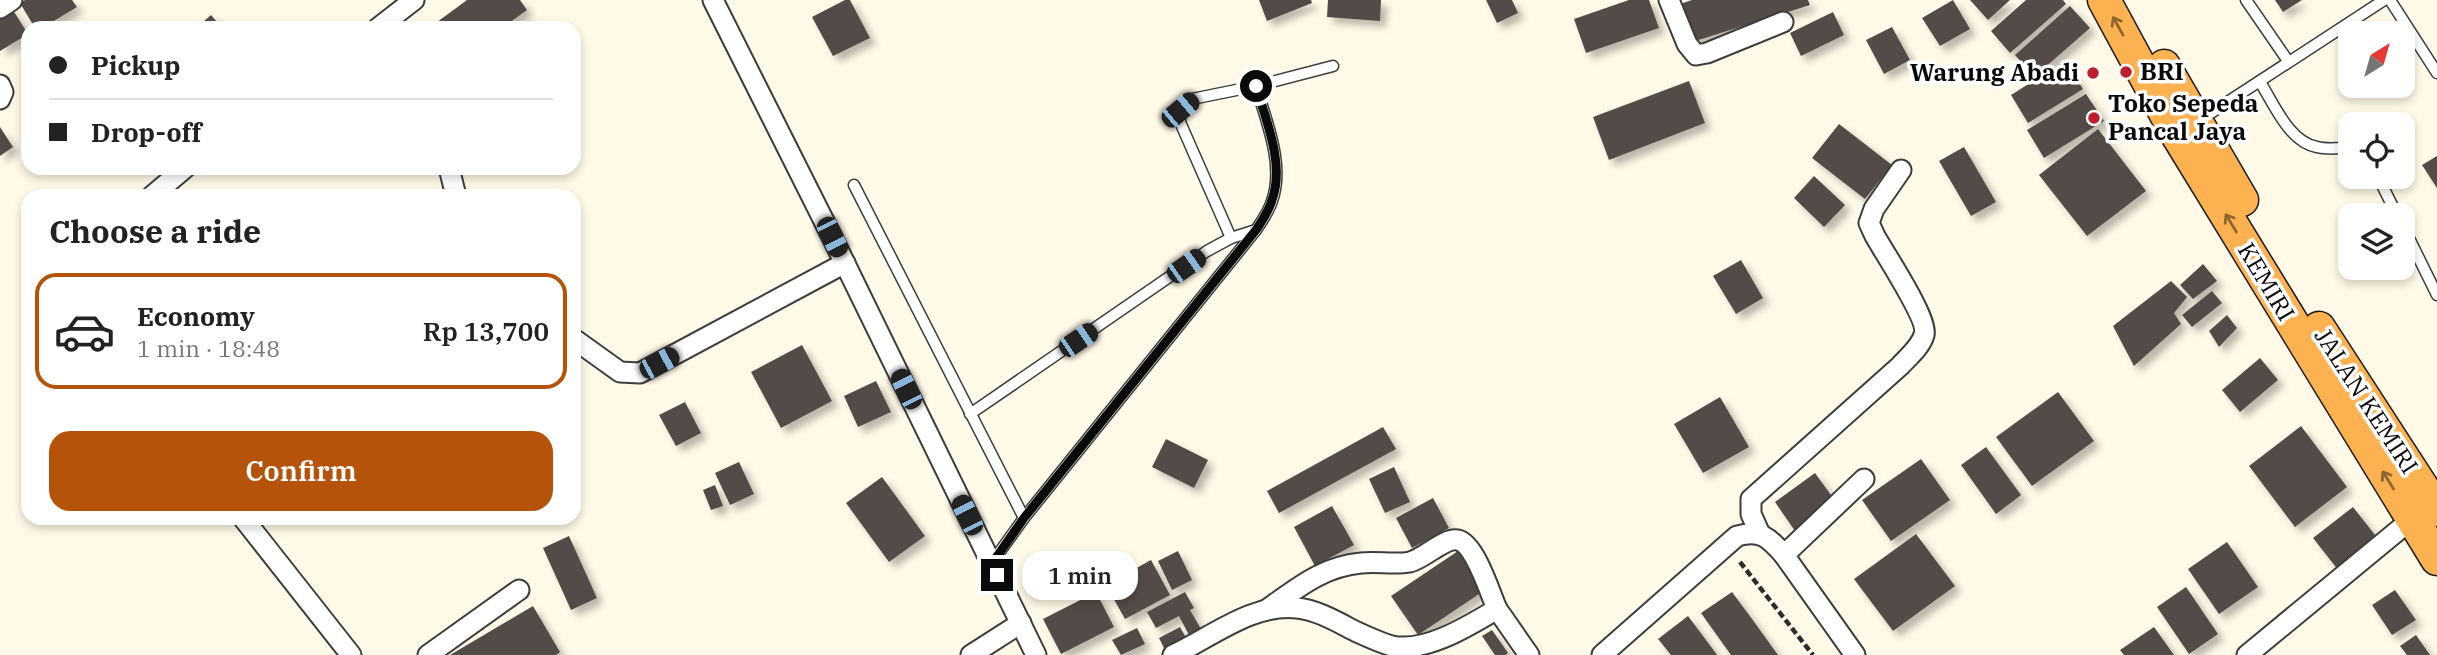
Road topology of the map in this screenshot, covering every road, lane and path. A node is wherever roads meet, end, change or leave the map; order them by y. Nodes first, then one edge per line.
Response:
1 (12, 0) edge
2 (414, 0) edge
3 (713, 0) edge
4 (1669, 0) edge
5 (2104, 0) edge
6 (2128, 0) edge
7 (2246, 0) edge
8 (2384, 0) edge
9 (2390, 0) edge
10 (0, 8) edge
11 (386, 21) edge
12 (1783, 22) dead end
13 (2288, 61) junction
14 (1333, 66) dead end
15 (2437, 73) edge
16 (2260, 82) junction
17 (0, 85) edge
18 (1256, 86) junction
19 (0, 99) edge
20 (2186, 127) junction
21 (2338, 149) edge
22 (1900, 170) dead end
23 (178, 175) edge
24 (854, 186) dead end
25 (160, 189) edge
26 (1256, 230) junction
27 (1231, 239) junction
28 (2415, 250) edge
29 (845, 263) junction
30 (2437, 295) edge
31 (581, 345) edge
32 (970, 414) junction
33 (1864, 479) dead end
34 (2424, 514) edge
35 (1024, 518) junction
36 (249, 525) edge
37 (1760, 534) junction
38 (1727, 545) junction
39 (1784, 555) junction
40 (2437, 559) edge
41 (994, 570) junction
42 (519, 590) dead end
43 (1497, 609) junction
44 (1266, 610) junction
45 (1021, 623) junction
46 (351, 655) edge
47 (428, 655) edge
48 (971, 655) edge
49 (1036, 655) edge
50 (1173, 655) edge
51 (1529, 655) edge
52 (1602, 655) edge
53 (1813, 655) edge
54 (1855, 655) edge
55 (2247, 655) edge

1 - 10 street
2 - 11 street
3 - 29 street
4 - 12 street
20 -> 5 highway
6 - 20 highway, JALAN KEMIRI
7 - 13 lane
8 - 13 lane
9 - 15 lane
13 - 16 lane
14 - 18 lane
16 - 20 lane
16 - 21 lane
17 - 19 street
18 - 26 lane
18 - 27 lane
20 - 34 highway, JALAN KEMIRI
22 - 37 street
23 - 25 street
24 - 32 lane
26 - 27 lane
26 - 35 lane
27 - 32 lane
28 - 30 lane
29 - 31 street
29 - 41 street
32 - 35 lane
33 - 39 street
34 - 40 highway
34 - 55 street
35 - 41 lane
36 - 46 street
37 - 38 street
37 - 39 street
38 - 52 street
38 - 53 path
39 - 54 street
41 - 45 street
42 - 47 street
43 - 44 street
43 - 44 street
43 - 51 street
44 - 50 street
45 - 48 street
45 - 49 street

